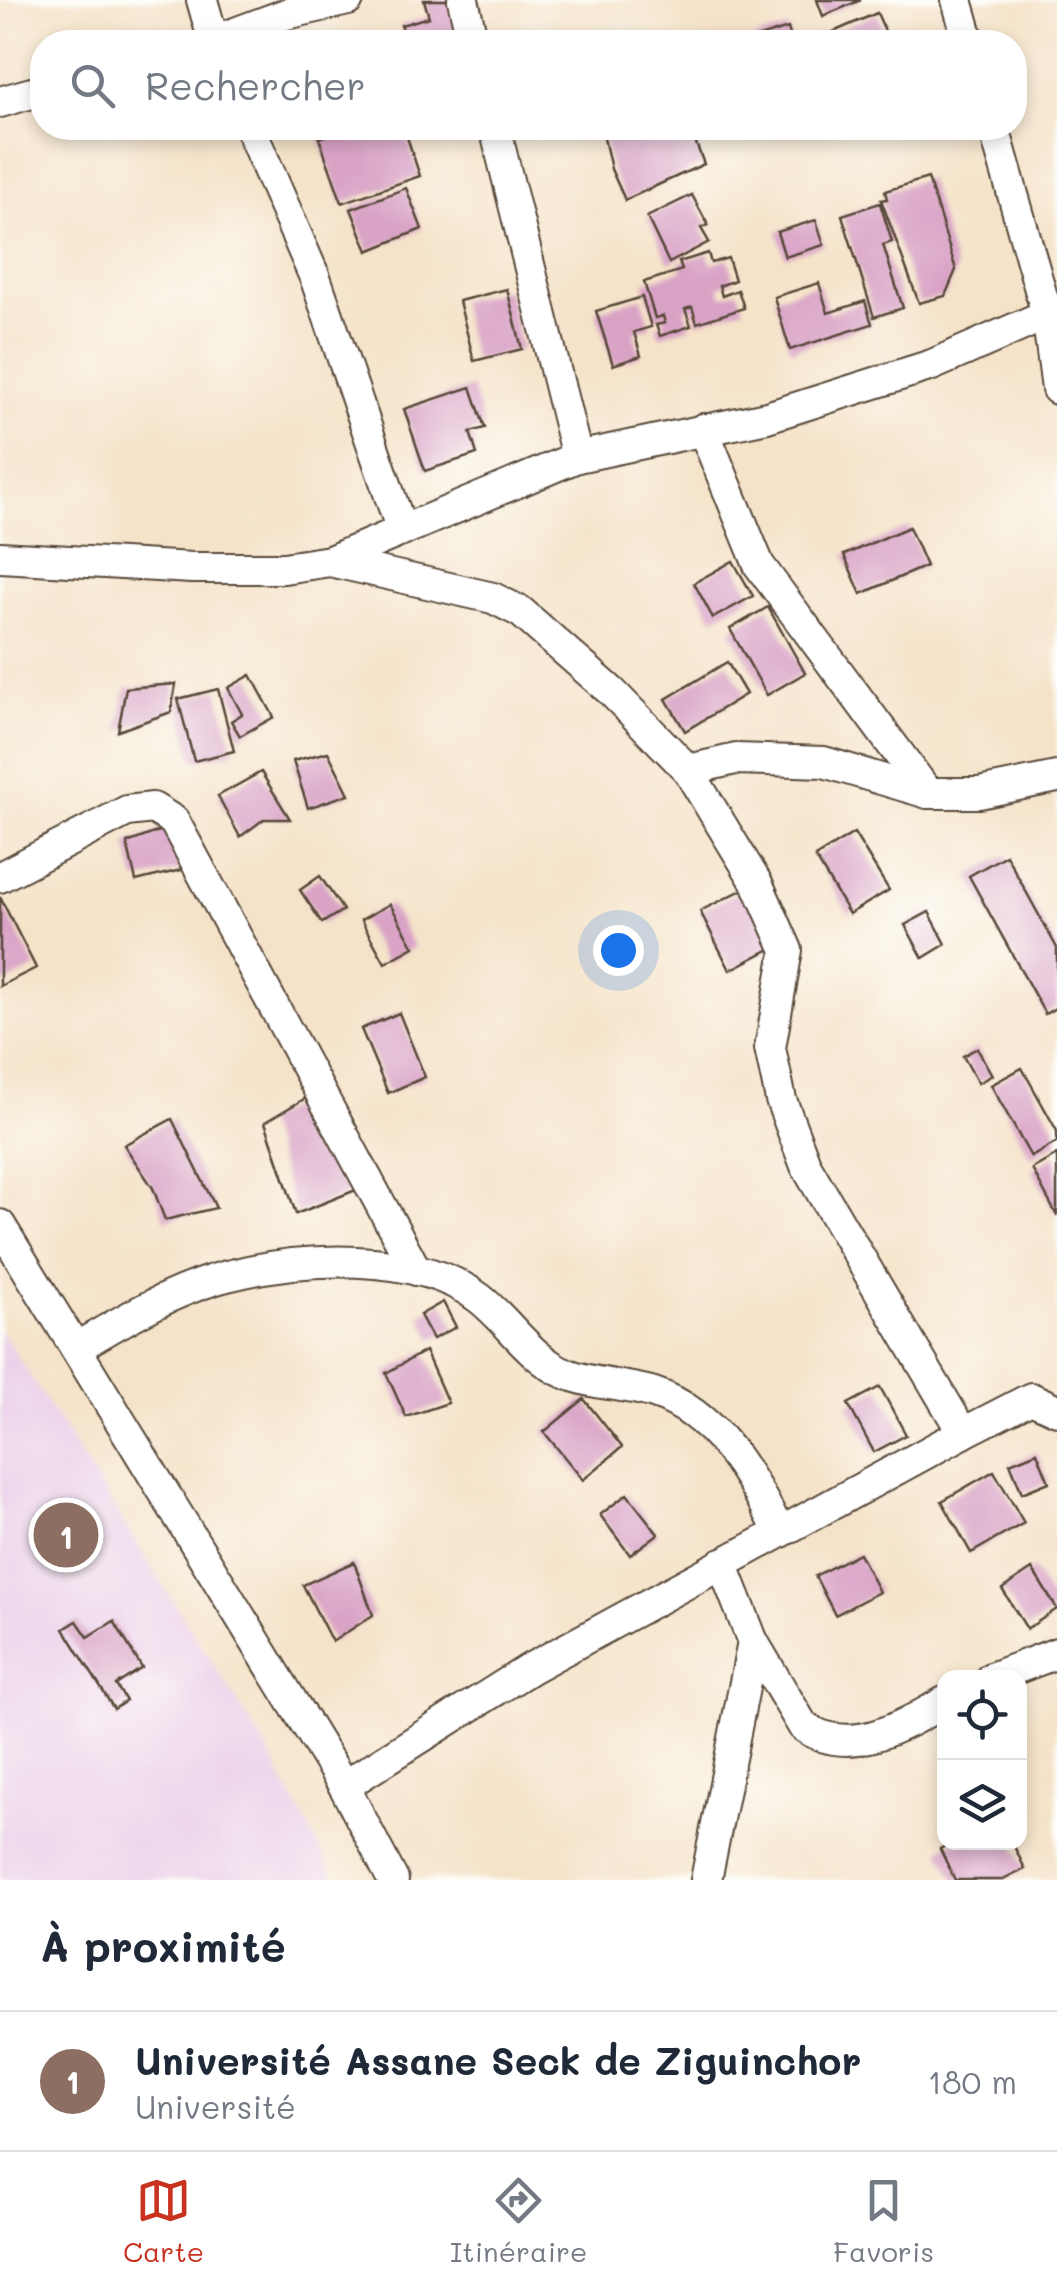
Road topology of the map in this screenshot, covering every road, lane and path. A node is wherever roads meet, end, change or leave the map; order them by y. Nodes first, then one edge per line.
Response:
1 (202, 0) edge
2 (348, 0) edge
3 (463, 0) edge
4 (957, 0) edge
5 (210, 30) edge
6 (244, 30) edge
7 (471, 30) edge
8 (966, 30) edge
9 (30, 93) edge
10 (0, 102) edge
11 (255, 140) edge
12 (498, 140) edge
13 (998, 140) edge
14 (1052, 312) edge
15 (1057, 388) edge
16 (704, 429) junction
17 (576, 457) junction
18 (402, 531) junction
19 (0, 557) edge
20 (330, 560) junction
21 (688, 770) junction
22 (1057, 778) edge
23 (928, 793) junction
24 (0, 878) edge
25 (0, 1225) edge
26 (416, 1270) junction
27 (76, 1348) junction
28 (1048, 1397) edge
29 (963, 1433) junction
30 (778, 1531) junction
31 (722, 1563) junction
32 (753, 1642) junction
33 (1057, 1653) edge
34 (1012, 1670) edge
35 (937, 1706) edge
36 (344, 1786) junction
37 (393, 1880) edge
38 (706, 1880) edge

1 - 5 street
2 - 6 street
3 - 7 street
4 - 8 street
9 - 10 street
11 - 18 street
12 - 17 street
13 - 14 street
14 - 15 street
14 - 16 street
16 - 17 street
16 - 23 street
17 - 18 street
18 - 20 street
19 - 20 street
20 - 21 street
21 - 23 street
21 - 29 street
22 - 23 street
24 - 26 street
25 - 27 street
26 - 27 street
26 - 30 street
27 - 36 street
28 - 29 street
29 - 30 street
30 - 31 street
31 - 32 street
31 - 36 street
32 - 35 street
32 - 38 street
33 - 34 street
36 - 37 street

